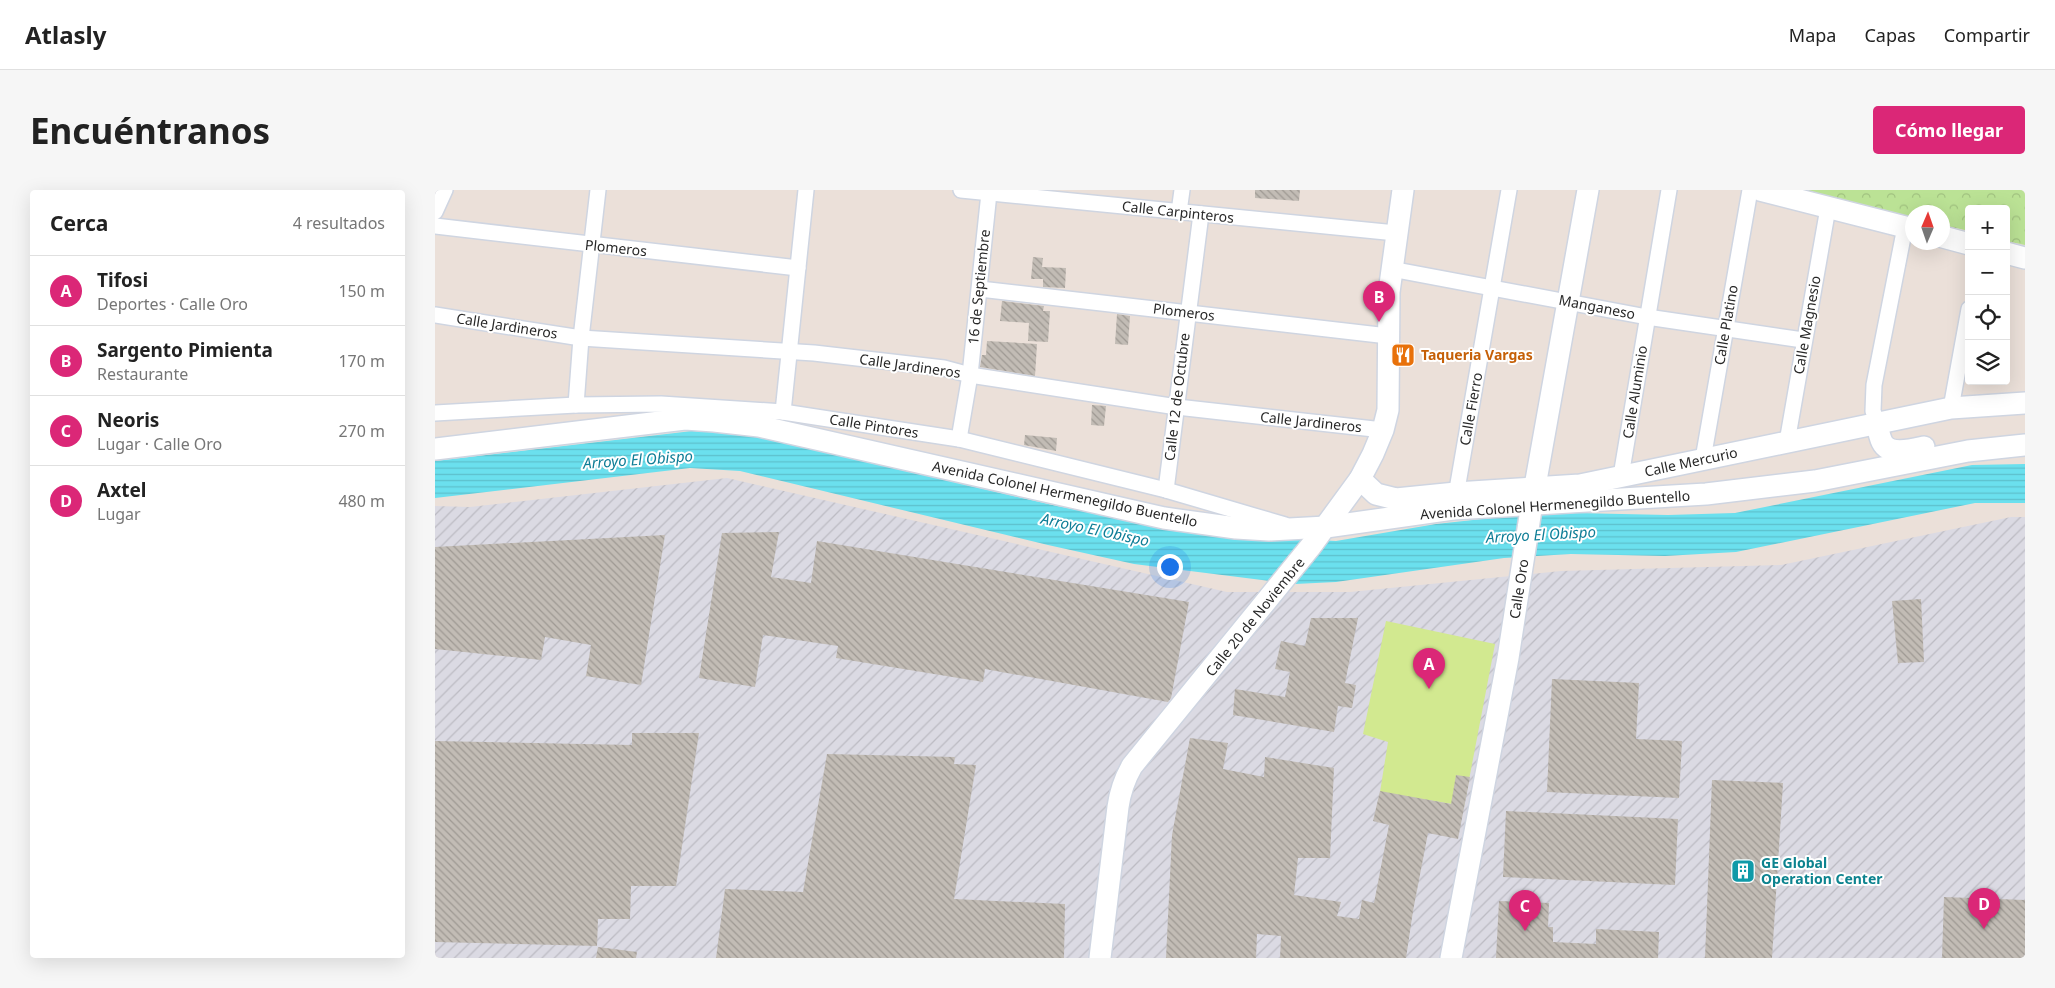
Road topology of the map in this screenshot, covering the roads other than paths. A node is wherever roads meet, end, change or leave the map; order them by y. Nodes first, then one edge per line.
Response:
1 (445, 190) edge
2 (598, 190) edge
3 (806, 190) edge
4 (961, 190) edge
5 (1183, 190) edge
6 (1403, 190) edge
7 (1509, 190) edge
8 (1588, 190) edge
9 (1669, 190) edge
10 (1750, 190) edge
11 (1760, 190) edge
12 (989, 193) junction
13 (1070, 196) edge
14 (1828, 208) junction
15 (435, 212) edge
16 (1179, 212) junction
17 (1201, 214) junction
18 (435, 226) edge
19 (1905, 227) edge
20 (1397, 232) junction
21 (1950, 239) edge
22 (1965, 243) edge
23 (592, 245) junction
24 (1905, 246) edge
25 (2010, 254) edge
26 (2025, 258) edge
27 (798, 268) junction
28 (1391, 269) junction
29 (1492, 287) junction
30 (980, 289) junction
31 (1569, 302) junction
32 (1187, 313) junction
33 (435, 315) edge
34 (1647, 317) junction
35 (1725, 327) junction
36 (1965, 331) edge
37 (1388, 336) junction
38 (581, 338) junction
39 (1803, 340) junction
40 (788, 353) junction
41 (969, 375) junction
42 (2025, 403) edge
43 (576, 405) junction
44 (1177, 407) junction
45 (1951, 408) junction
46 (783, 412) junction
47 (435, 413) edge
48 (1877, 422) junction
49 (1383, 430) junction
50 (435, 434) edge
51 (508, 439) junction
52 (959, 439) junction
53 (1787, 442) junction
54 (2025, 444) edge
55 (435, 448) edge
56 (1968, 451) junction
57 (1703, 459) junction
58 (1621, 476) junction
59 (1360, 479) junction
60 (1166, 490) junction
61 (1581, 493) junction
62 (1455, 501) junction
63 (1533, 501) junction
64 (1326, 527) junction
65 (1306, 538) junction
66 (1100, 958) edge
67 (1451, 958) edge

1 - 15 street
2 - 23 street
3 - 27 street
4 - 12 street, Calle Carpinteros
5 - 16 street
6 - 20 street
7 - 29 street, Calle Fierro
8 - 31 street, Calle Oro
9 - 34 street, Calle Aluminio
10 - 35 street, Calle Platino
11 - 14 street
12 - 13 street, Calle Carpinteros
12 - 30 street, 16 de Septiembre
13 - 16 street, Calle Carpinteros
14 - 19 street
14 - 39 street, Calle Magnesio
16 - 17 street, Calle Carpinteros
17 - 20 street, Calle Carpinteros
17 - 32 street, Calle 12 de Octubre
18 - 23 street, Plomeros
20 - 28 street
21 - 22 street
23 - 27 street, Plomeros
23 - 38 street
24 - 48 street
25 - 26 street
27 - 40 street
28 - 29 street, Manganeso
28 - 37 street
29 - 31 street, Manganeso
29 - 62 street, Calle Fierro
30 - 32 street, Plomeros
30 - 41 street, 16 de Septiembre
31 - 34 street, Manganeso
31 - 63 street, Calle Oro
32 - 37 street, Plomeros
32 - 44 street, Calle 12 de Octubre
33 - 38 street, Calle Jardineros
34 - 35 street, Manganeso
34 - 58 street, Calle Aluminio
35 - 39 street, Manganeso
35 - 57 street, Calle Platino
36 - 45 street
37 - 49 street
38 - 40 street, Calle Jardineros
38 - 43 street
39 - 53 street, Calle Magnesio
40 - 41 street, Calle Jardineros
40 - 46 street
41 - 44 street, Calle Jardineros
41 - 52 street, 16 de Septiembre
42 - 45 street, Calle Mercurio
43 - 46 street, Calle Pintores
43 - 47 street, Calle Pintores
44 - 49 street, Calle Jardineros
44 - 60 street, Calle 12 de Octubre
45 - 48 street, Calle Mercurio
46 - 52 street, Calle Pintores
48 - 53 street, Calle Mercurio
48 - 56 street
49 - 59 street
50 - 51 street
51 - 55 street, Avenida Colonel Hermenegildo Buentello
51 - 65 street, Avenida Colonel Hermenegildo Buentello
52 - 60 street, Calle Pintores
53 - 57 street, Calle Mercurio
54 - 56 street, Avenida Colonel Hermenegildo Buentello
56 - 61 street, Avenida Colonel Hermenegildo Buentello
57 - 58 street, Calle Mercurio
58 - 61 street, Calle Mercurio
59 - 62 street, Calle Mercurio
59 - 64 street
60 - 65 street, Calle Pintores
61 - 63 street, Calle Mercurio
62 - 63 street, Calle Mercurio
62 - 64 street, Avenida Colonel Hermenegildo Buentello
63 - 67 street, Calle Oro
64 - 65 street, Avenida Colonel Hermenegildo Buentello
65 - 66 street, Calle 20 de Noviembre

